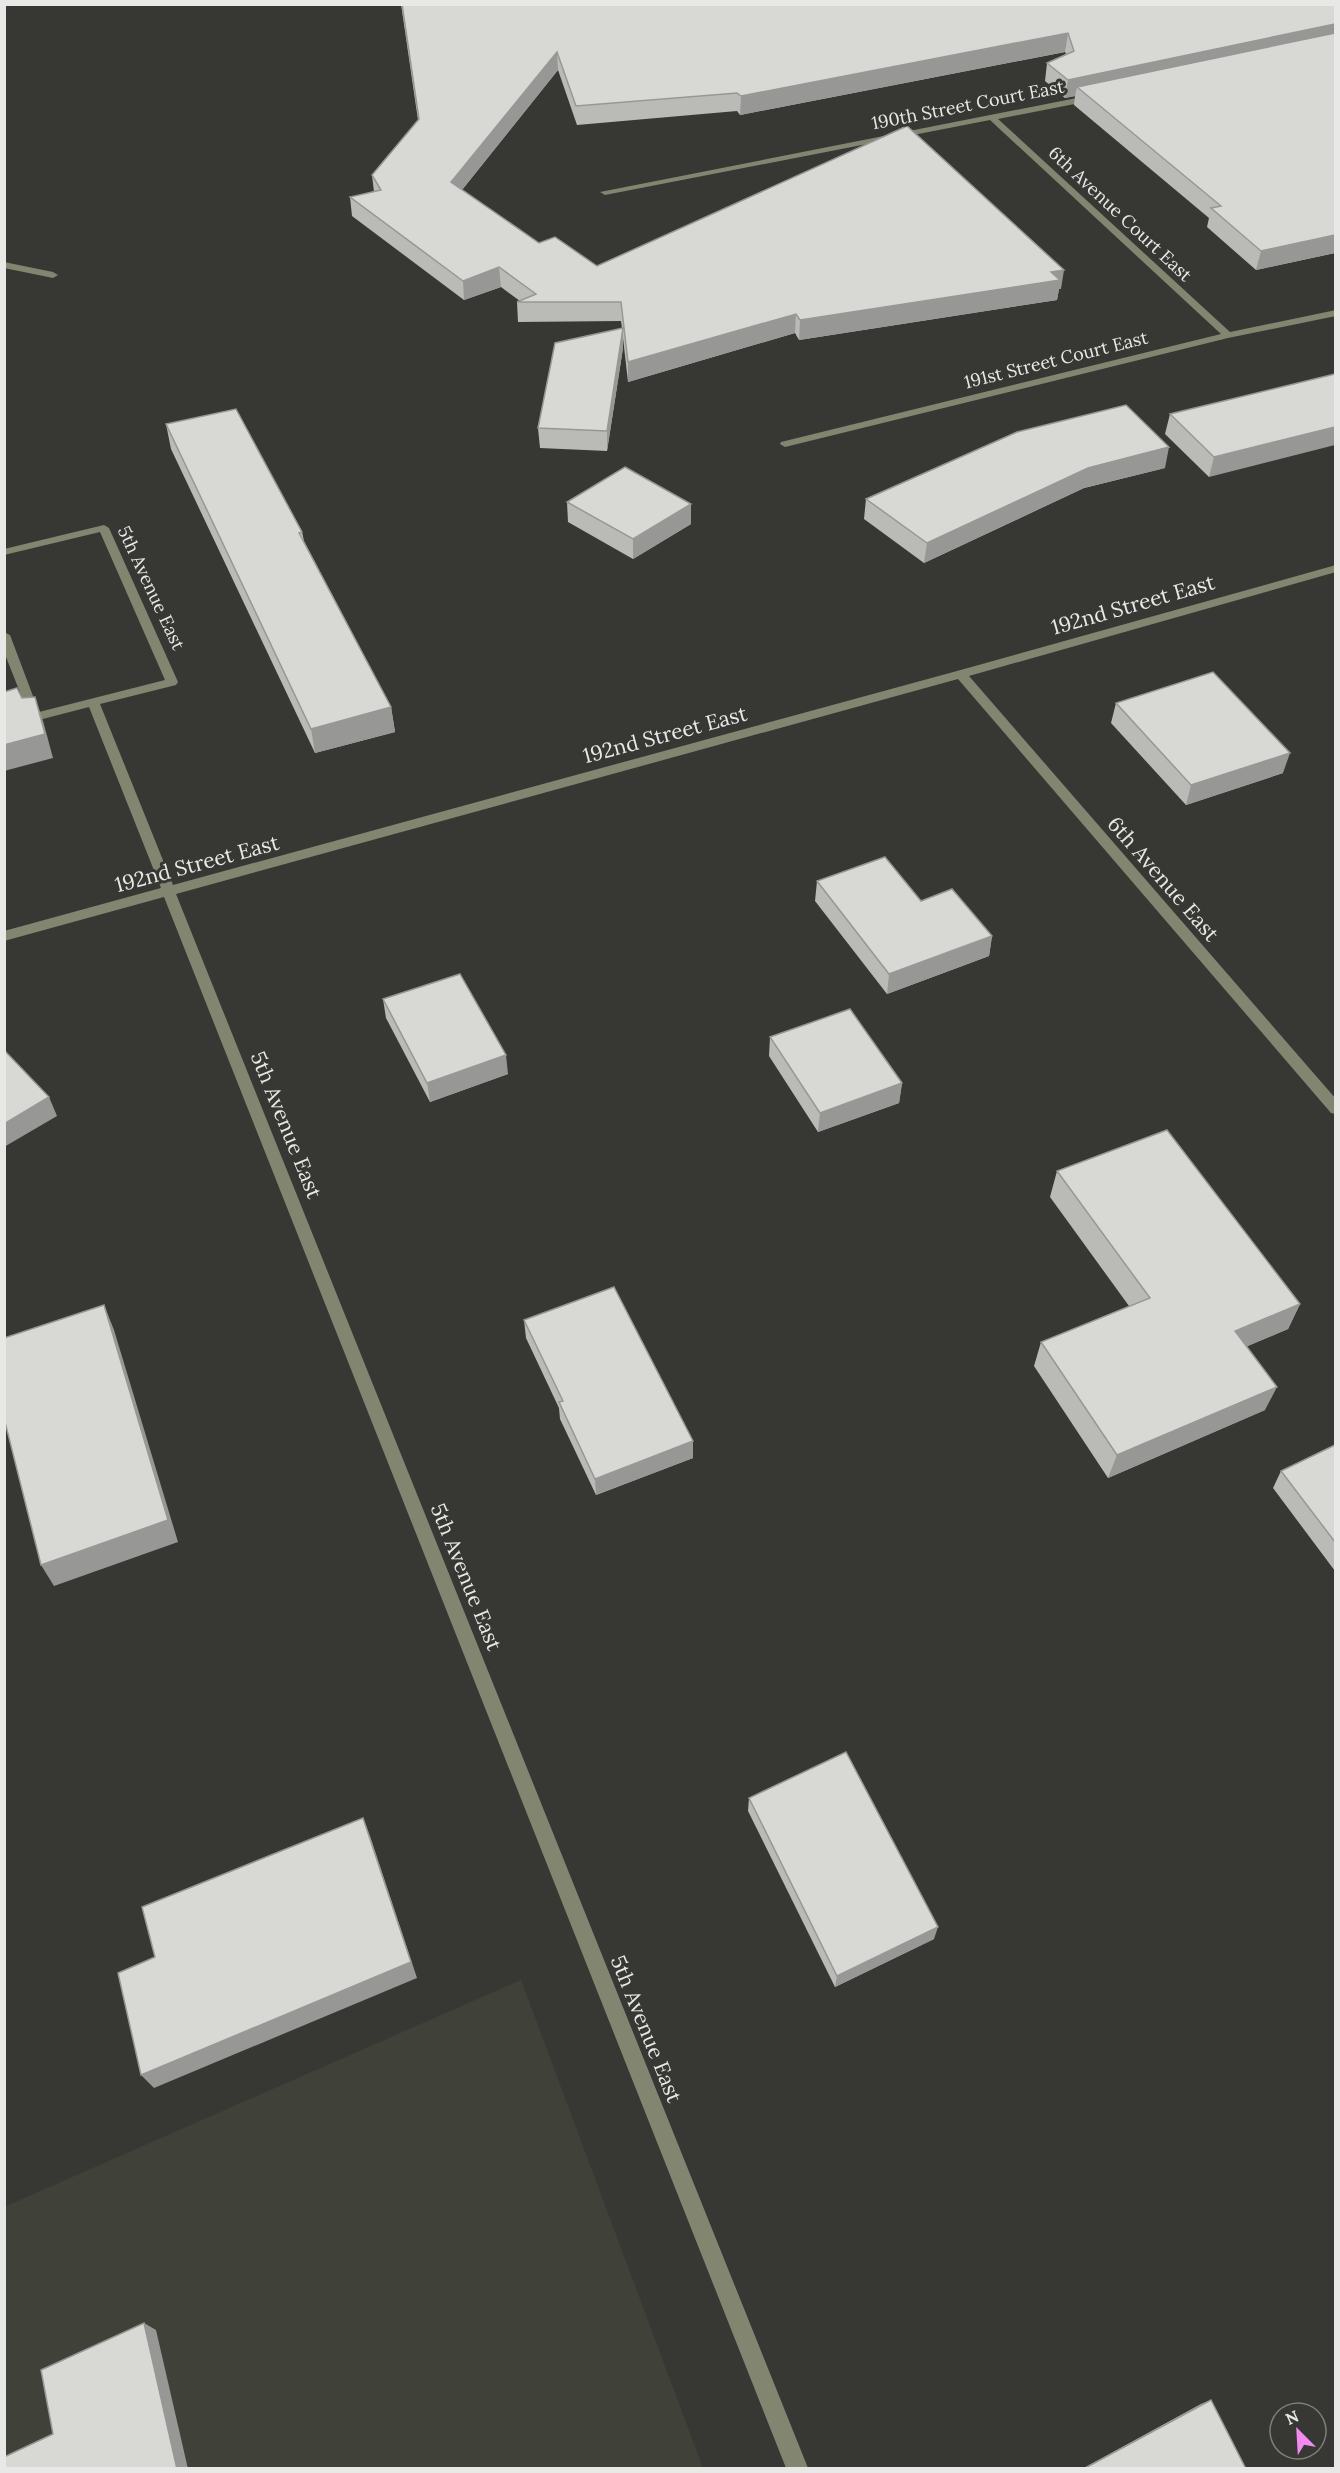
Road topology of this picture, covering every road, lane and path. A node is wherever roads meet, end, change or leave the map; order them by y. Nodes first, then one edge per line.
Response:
1 (1105, 95) edge
2 (991, 117) junction
3 (605, 192) dead end
4 (4, 265) edge
5 (53, 275) dead end
6 (1335, 313) edge
7 (1228, 335) junction
8 (785, 444) dead end
9 (4, 552) edge
10 (1335, 568) edge
11 (4, 635) edge
12 (962, 674) junction
13 (93, 702) junction
14 (169, 892) junction
15 (4, 936) edge
16 (1335, 1109) edge
17 (797, 2469) edge

1 - 2 street, 190th Street Court East
2 - 3 street, 190th Street Court East
2 - 7 street, 6th Avenue Court East
4 - 5 street
6 - 7 street, 191st Street Court East
7 - 8 street, 191st Street Court East
9 - 13 street, 5th Avenue East
10 - 12 street, 192nd Street East
11 - 13 street, 5th Avenue East
12 - 14 street, 192nd Street East
12 - 16 street, 6th Avenue East
13 - 14 street, 5th Avenue East
14 - 15 street, 192nd Street East
14 - 17 street, 5th Avenue East

